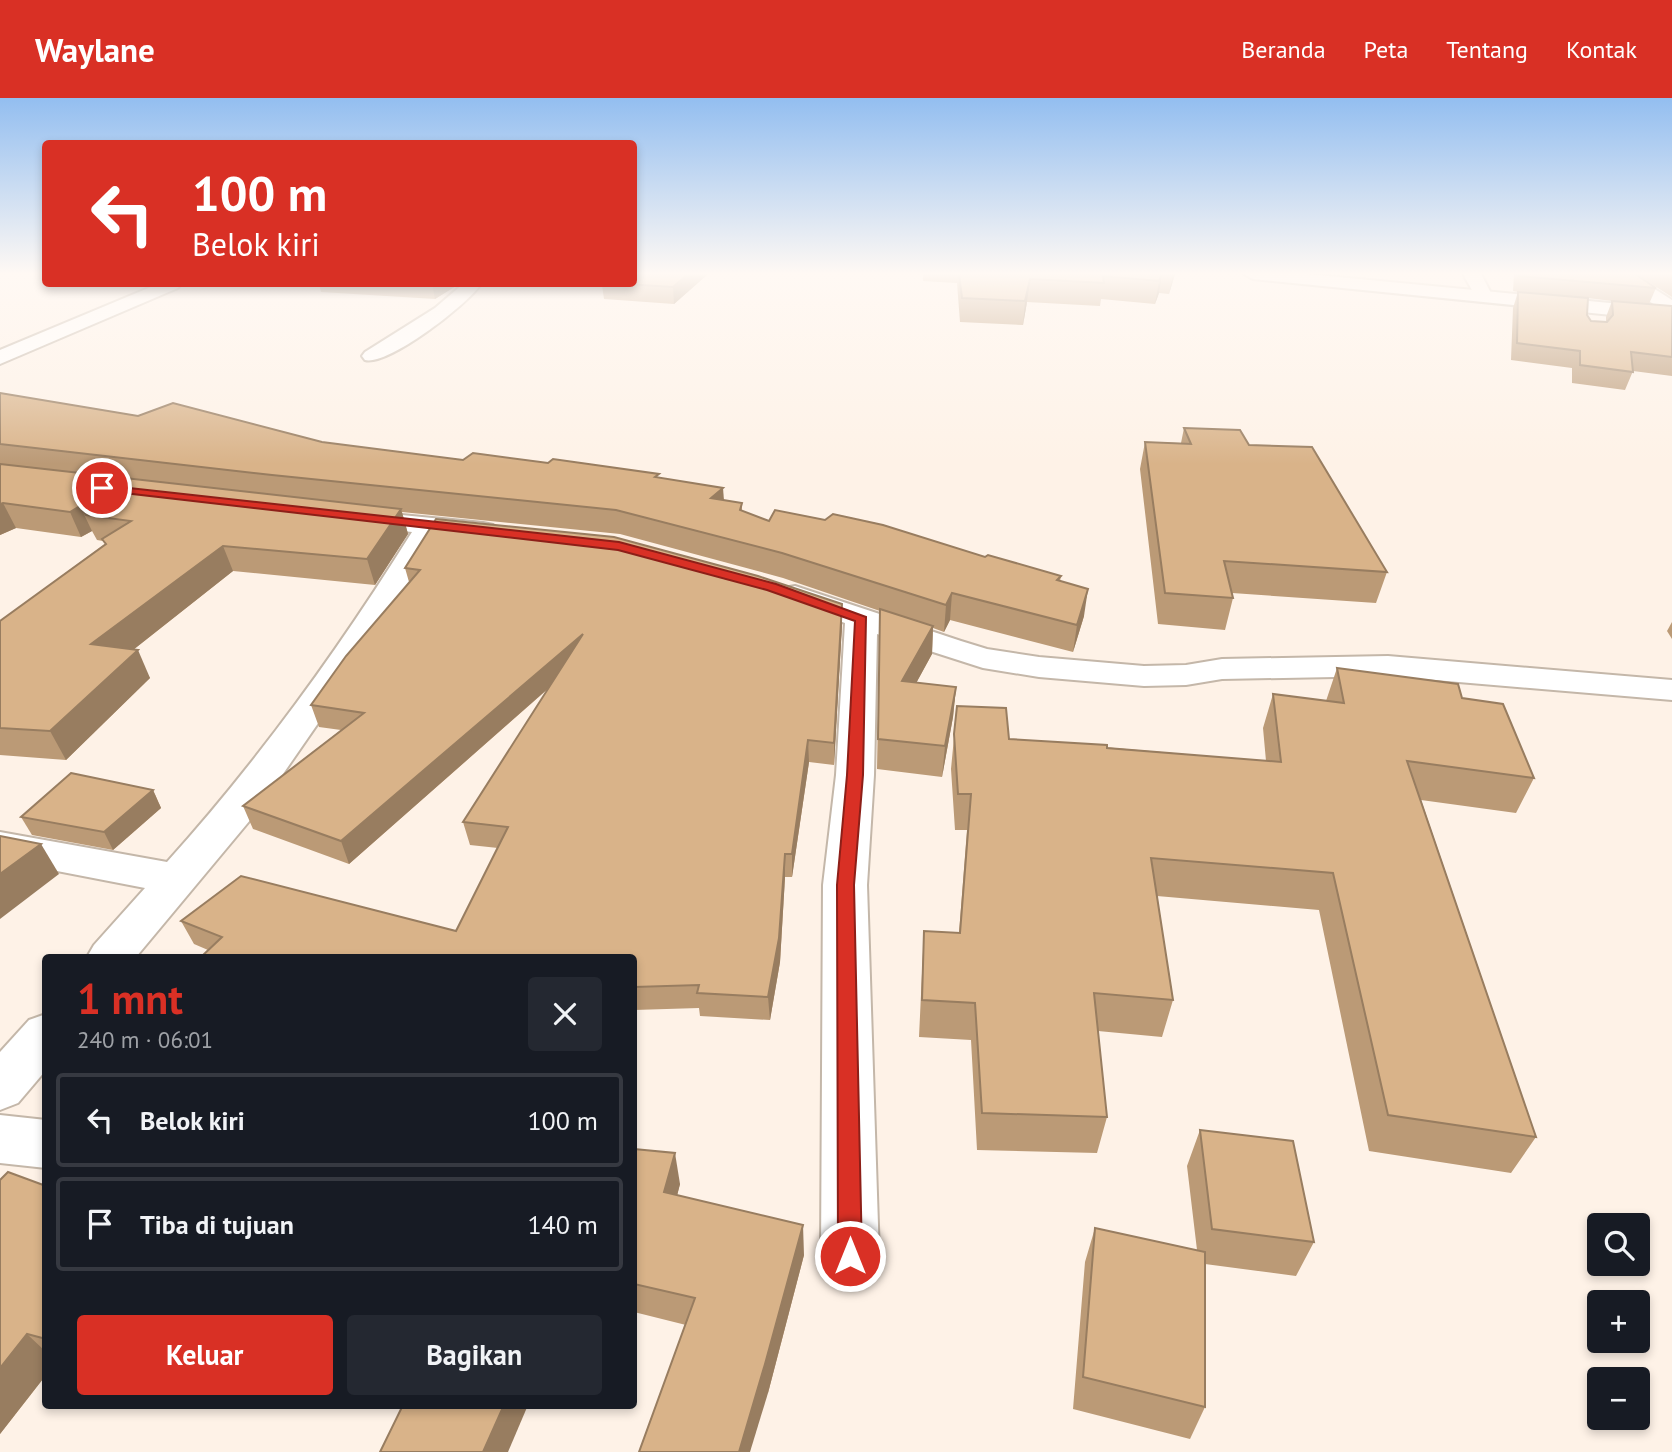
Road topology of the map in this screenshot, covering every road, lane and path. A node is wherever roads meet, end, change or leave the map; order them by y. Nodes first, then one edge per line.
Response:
1 (50, 337) edge
2 (401, 337) edge
3 (372, 356) dead end
4 (0, 359) edge
5 (321, 514) edge
6 (430, 526) junction
7 (508, 533) edge
8 (771, 587) edge
9 (862, 619) junction
10 (1672, 690) edge
11 (0, 846) edge
12 (176, 879) junction
13 (113, 954) edge
14 (42, 1039) edge
15 (0, 1088) edge
16 (0, 1139) edge
17 (42, 1144) edge
18 (850, 1256) dead end

1 - 4 street
2 - 3 street
5 - 6 street
6 - 7 street
6 - 12 street
8 - 9 street
9 - 10 street
9 - 18 street
11 - 12 street
12 - 13 street
14 - 15 street
16 - 17 street

